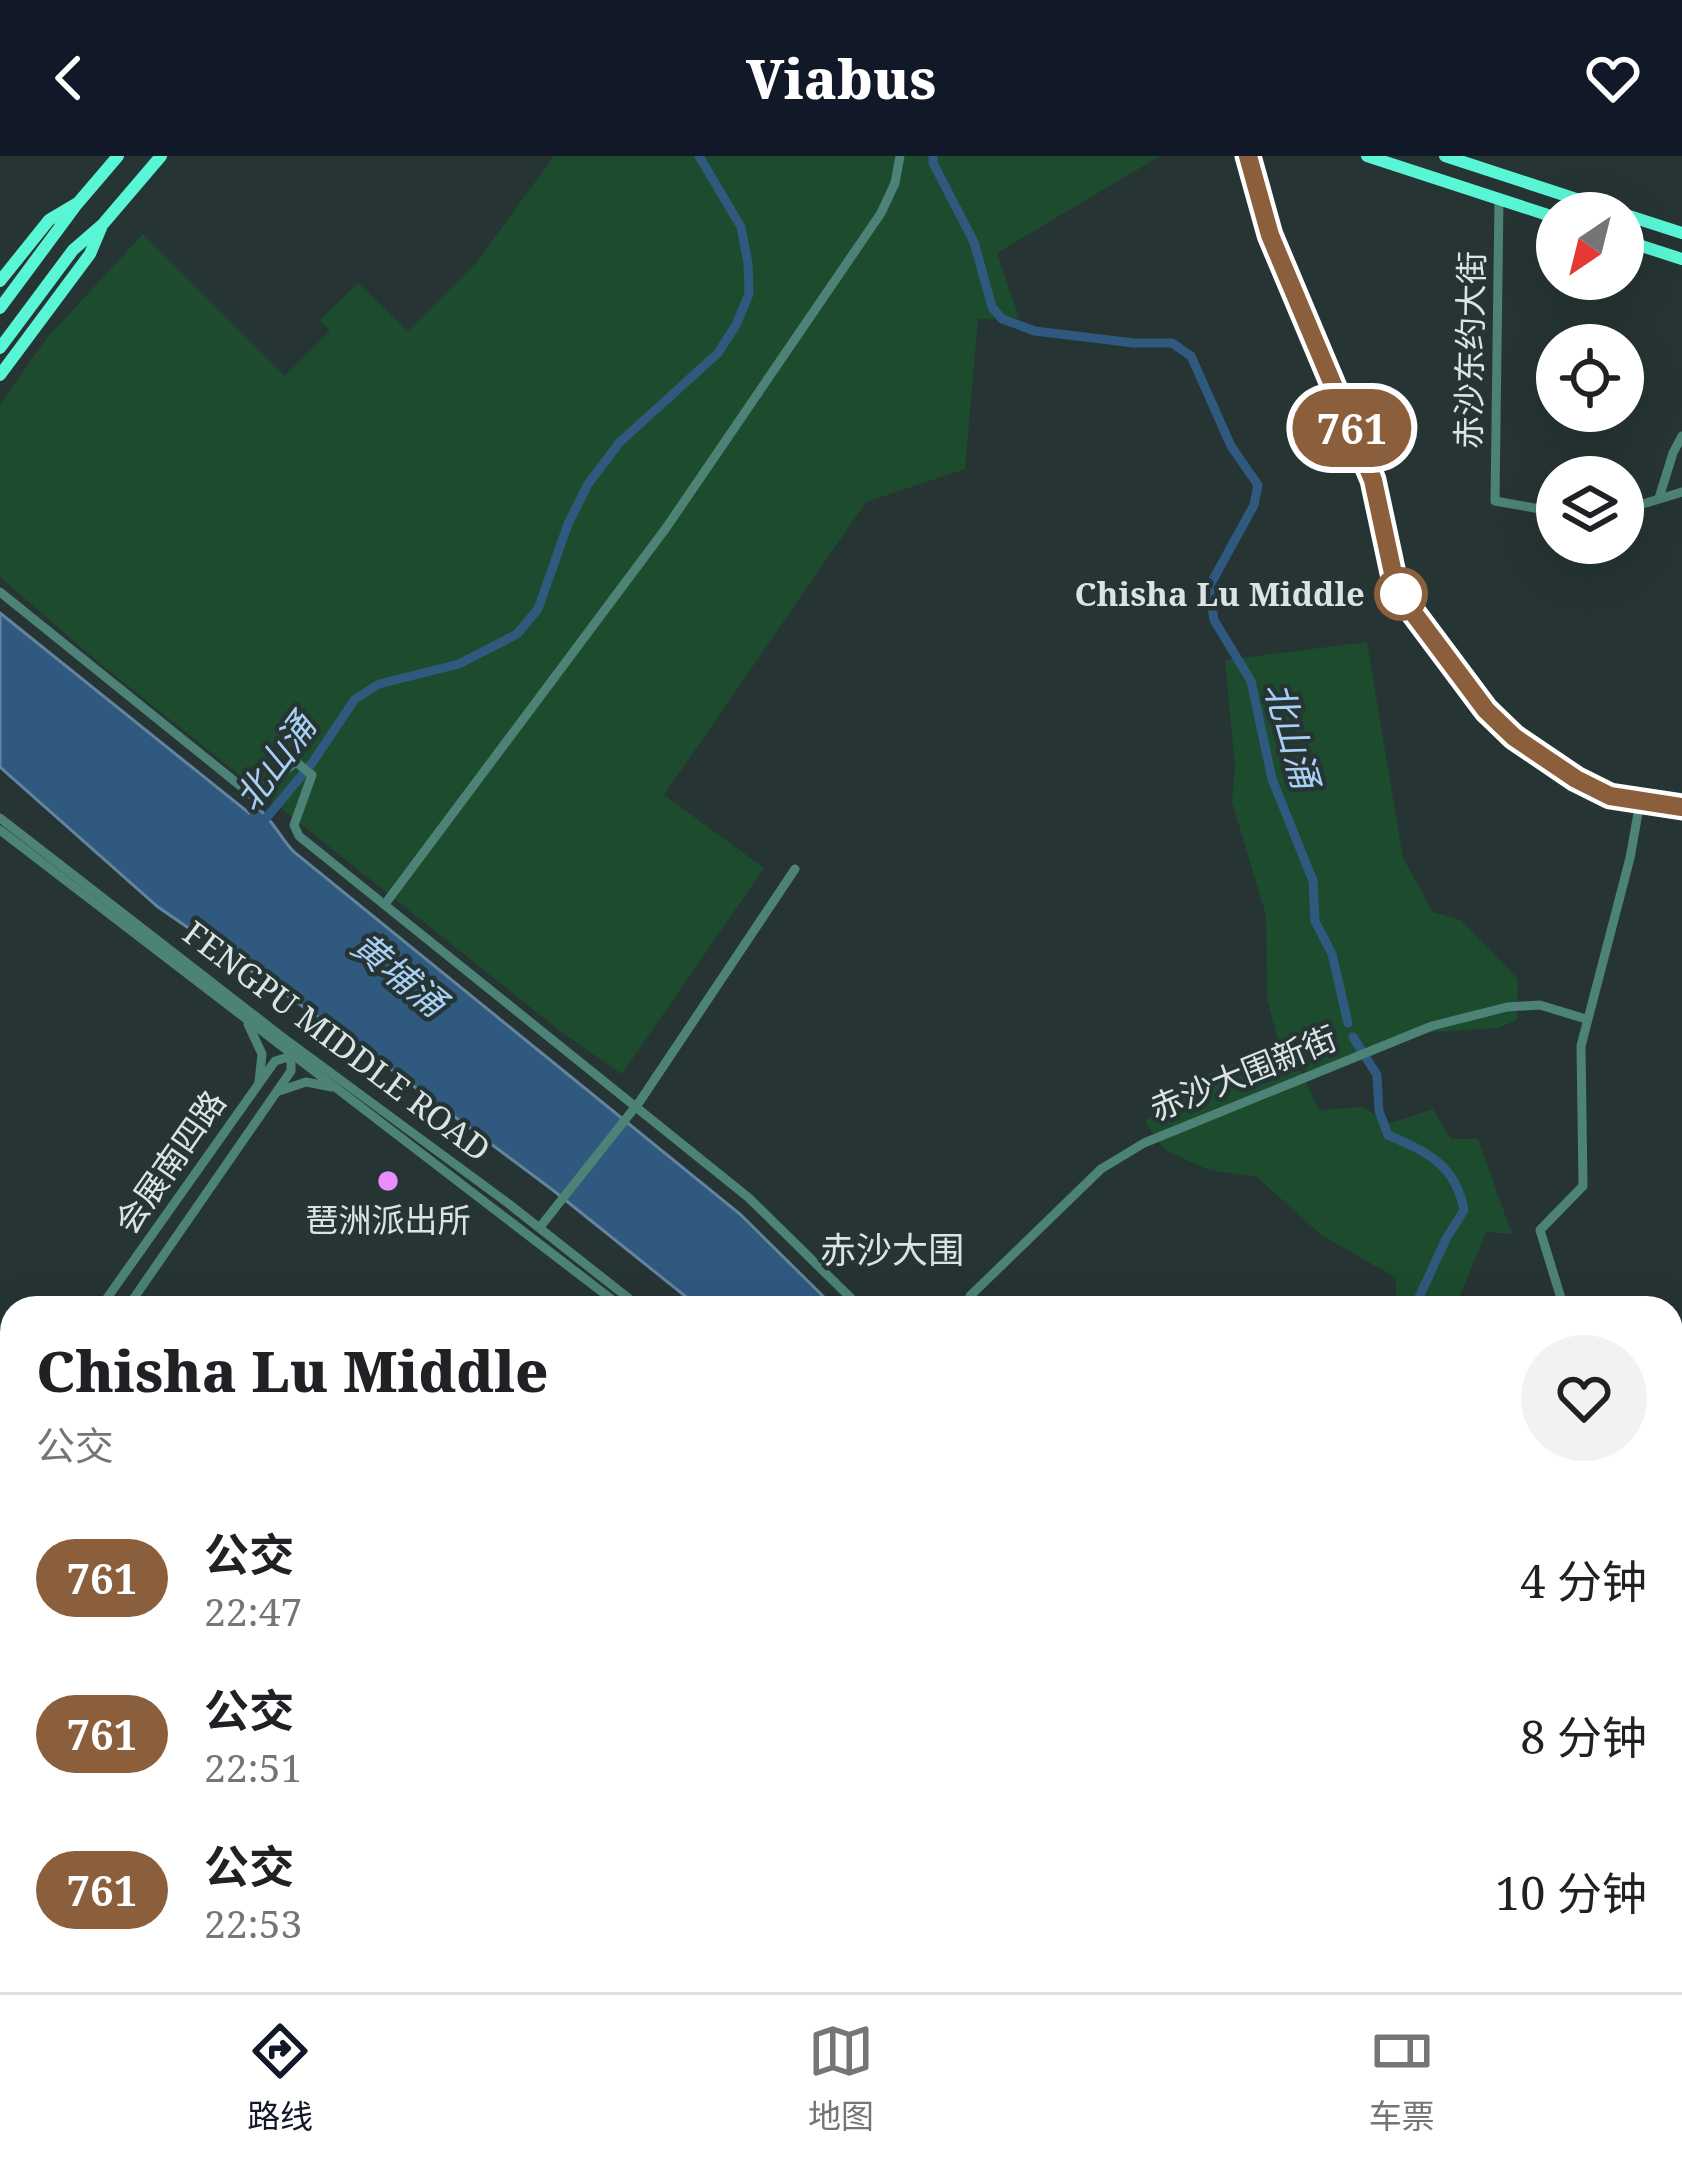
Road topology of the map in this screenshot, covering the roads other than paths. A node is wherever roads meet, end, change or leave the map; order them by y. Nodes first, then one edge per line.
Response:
1 (118, 156) edge
2 (161, 156) edge
3 (900, 156) edge
4 (1248, 156) edge
5 (1367, 156) edge
6 (1445, 156) edge
7 (1554, 192) edge
8 (1499, 199) junction
9 (77, 204) junction
10 (1536, 211) edge
11 (1644, 221) edge
12 (103, 224) junction
13 (1682, 233) edge
14 (1644, 247) edge
15 (1682, 259) edge
16 (0, 281) edge
17 (0, 308) edge
18 (0, 348) edge
19 (0, 375) edge
20 (1682, 436) edge
21 (1682, 492) edge
22 (1659, 498) junction
23 (1644, 503) edge
24 (1536, 508) edge
25 (0, 592) edge
26 (1640, 802) junction
27 (1682, 807) edge
28 (0, 818) edge
29 (0, 830) edge
30 (795, 869) dead end
31 (385, 904) junction
32 (245, 1019) junction
33 (1586, 1019) junction
34 (281, 1036) junction
35 (291, 1054) junction
36 (311, 1059) junction
37 (259, 1083) junction
38 (338, 1089) junction
39 (275, 1094) junction
40 (540, 1227) junction
41 (108, 1296) edge
42 (135, 1296) edge
43 (607, 1296) edge
44 (626, 1296) edge
45 (850, 1296) edge
46 (970, 1296) dead end
47 (1560, 1296) edge

1 - 9 highway
2 - 12 highway
3 - 31 street
4 - 26 street
5 - 8 highway
6 - 7 highway
8 - 10 highway
8 - 24 street, 赤沙东约大街
9 - 16 highway
9 - 17 highway
11 - 13 highway
12 - 18 highway
12 - 19 highway
14 - 15 highway
20 - 22 street
21 - 22 street
22 - 23 street
25 - 31 street
26 - 27 street
26 - 33 street
28 - 34 street, FENGPU MIDDLE ROAD
29 - 32 street, FENGPU MIDDLE ROAD
30 - 40 street, bridge
31 - 45 street
32 - 35 street, FENGPU MIDDLE ROAD
32 - 37 street
33 - 46 street, 赤沙大围新街
33 - 47 street
34 - 35 street
34 - 36 street, FENGPU MIDDLE ROAD
35 - 36 street
35 - 37 street, 会展南四路
35 - 38 street, FENGPU MIDDLE ROAD
35 - 39 street, 会展南四路
36 - 40 street, FENGPU MIDDLE ROAD
37 - 41 street, 会展南四路
38 - 39 street
38 - 43 street, FENGPU MIDDLE ROAD
39 - 42 street, 会展南四路
40 - 44 street, FENGPU MIDDLE ROAD

